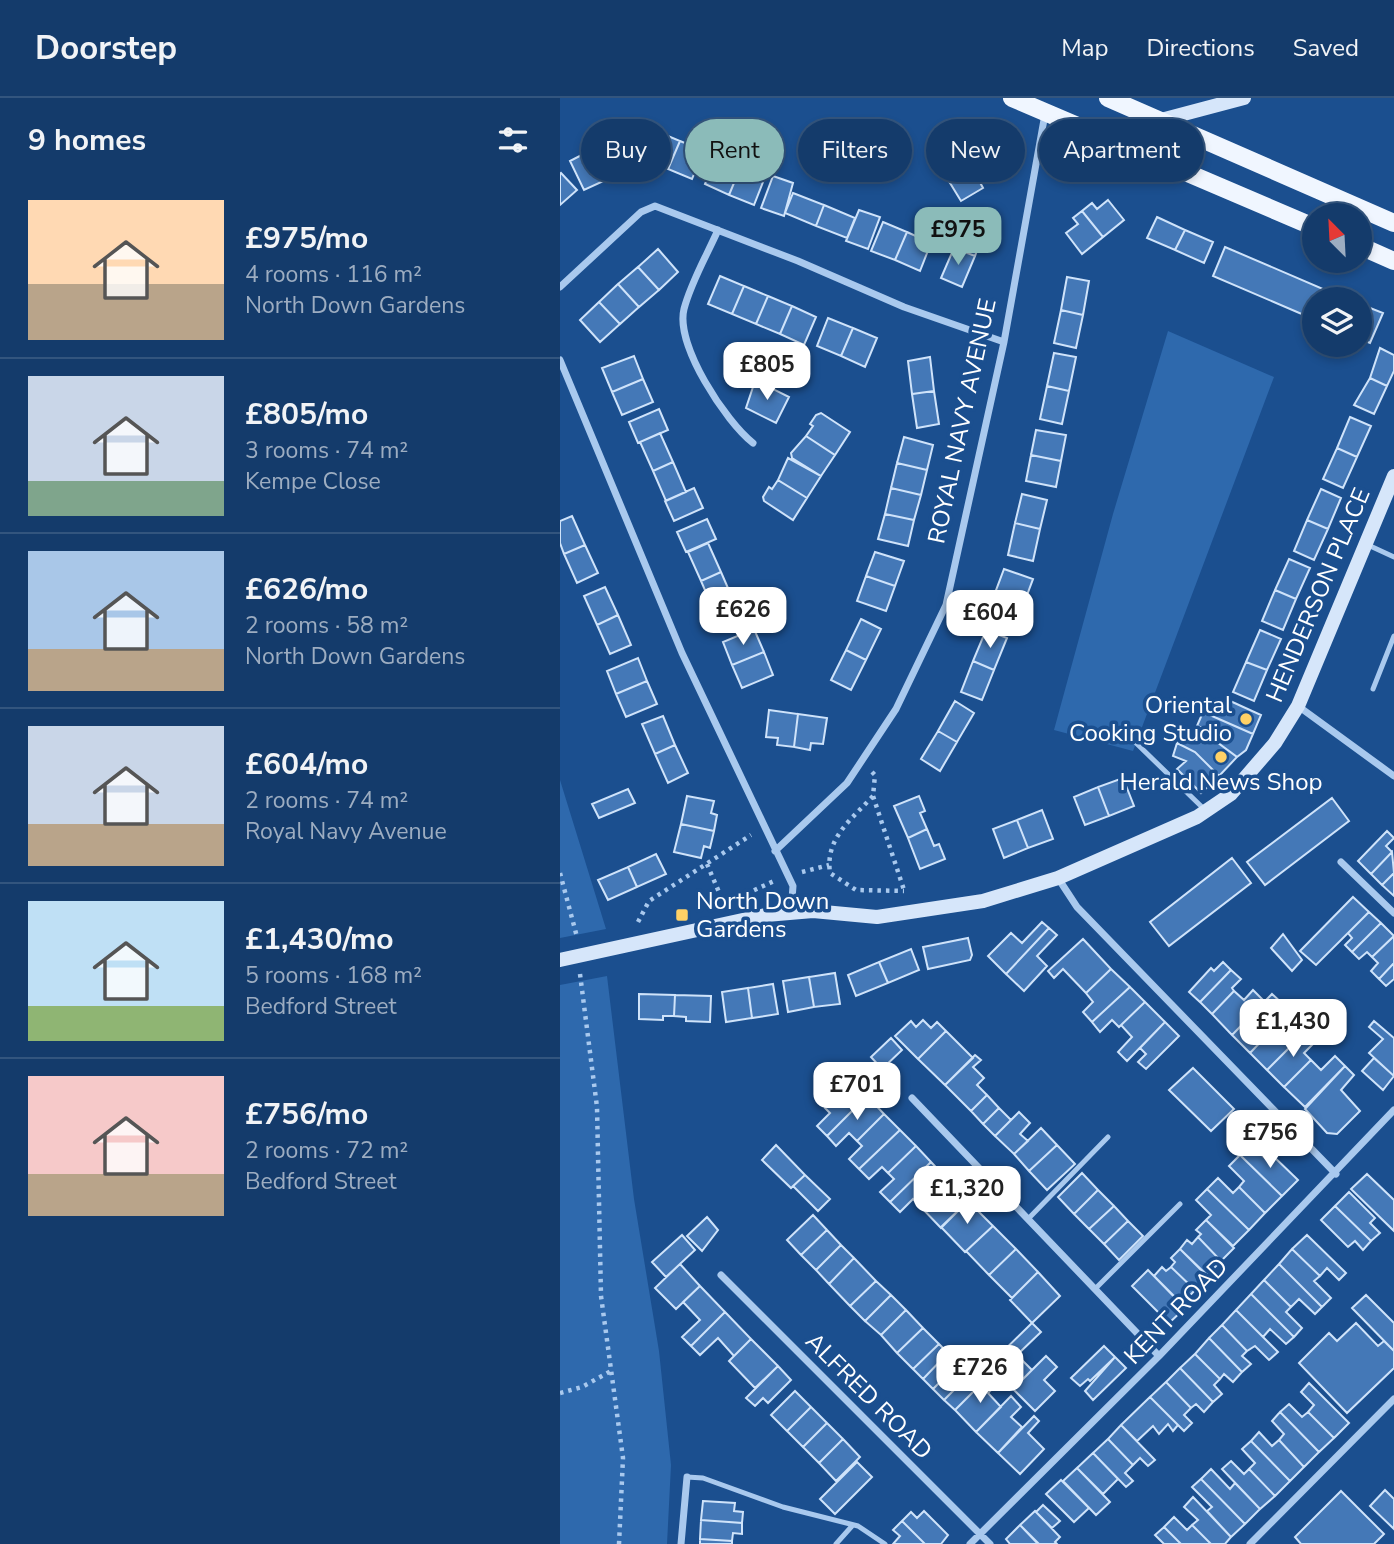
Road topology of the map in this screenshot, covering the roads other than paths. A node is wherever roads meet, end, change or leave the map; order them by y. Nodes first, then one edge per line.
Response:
1 (1012, 98) edge
2 (1108, 98) edge
3 (1244, 98) edge
4 (1045, 114) junction
5 (1159, 119) edge
6 (1165, 119) edge
7 (1204, 139) edge
8 (1302, 222) edge
9 (1394, 223) edge
10 (718, 230) junction
11 (1372, 251) edge
12 (1394, 261) edge
13 (560, 287) edge
14 (1004, 342) junction
15 (560, 360) edge
16 (753, 443) dead end
17 (1394, 476) edge
18 (1365, 544) junction
19 (1394, 558) edge
20 (1393, 640) edge
21 (1373, 689) dead end
22 (1297, 706) junction
23 (1133, 740) dead end
24 (1394, 776) edge
25 (1206, 811) junction
26 (775, 851) junction
27 (1341, 862) dead end
28 (1058, 878) junction
29 (791, 912) junction
30 (1394, 914) edge
31 (560, 960) edge
32 (912, 1098) dead end
33 (1394, 1110) edge
34 (1108, 1137) dead end
35 (1336, 1174) junction
36 (1180, 1204) dead end
37 (1027, 1219) junction
38 (720, 1275) dead end
39 (1095, 1289) junction
40 (1159, 1356) junction
41 (1394, 1399) edge
42 (687, 1476) joint
43 (852, 1526) junction
44 (979, 1534) junction
45 (681, 1544) edge
46 (836, 1544) edge
47 (885, 1544) edge
48 (970, 1544) edge
49 (990, 1544) edge
50 (1250, 1544) edge

1 - 4 main road
2 - 5 main road
3 - 6 street
4 - 8 main road
4 - 14 street, ROYAL NAVY AVENUE
7 - 9 main road
10 - 13 street
10 - 14 street
10 - 16 street
11 - 12 main road
14 - 26 street, ROYAL NAVY AVENUE
15 - 26 street
17 - 18 street, HENDERSON PLACE
18 - 19 lane
18 - 22 street, HENDERSON PLACE
20 - 21 lane
22 - 24 street
22 - 25 street, HENDERSON PLACE
23 - 25 lane
25 - 28 street, HENDERSON PLACE
26 - 29 street
27 - 30 street
28 - 29 street, HENDERSON PLACE
28 - 35 street
29 - 31 street
32 - 37 street
33 - 35 street, KENT ROAD
34 - 37 lane
35 - 40 street, KENT ROAD
36 - 39 lane
37 - 39 street
38 - 44 street, ALFRED ROAD
39 - 40 street
40 - 44 street, KENT ROAD
41 - 50 street
42 - 43 lane
42 - 45 street
43 - 46 lane
43 - 47 lane
44 - 48 street, KENT ROAD
44 - 49 street, ALFRED ROAD

